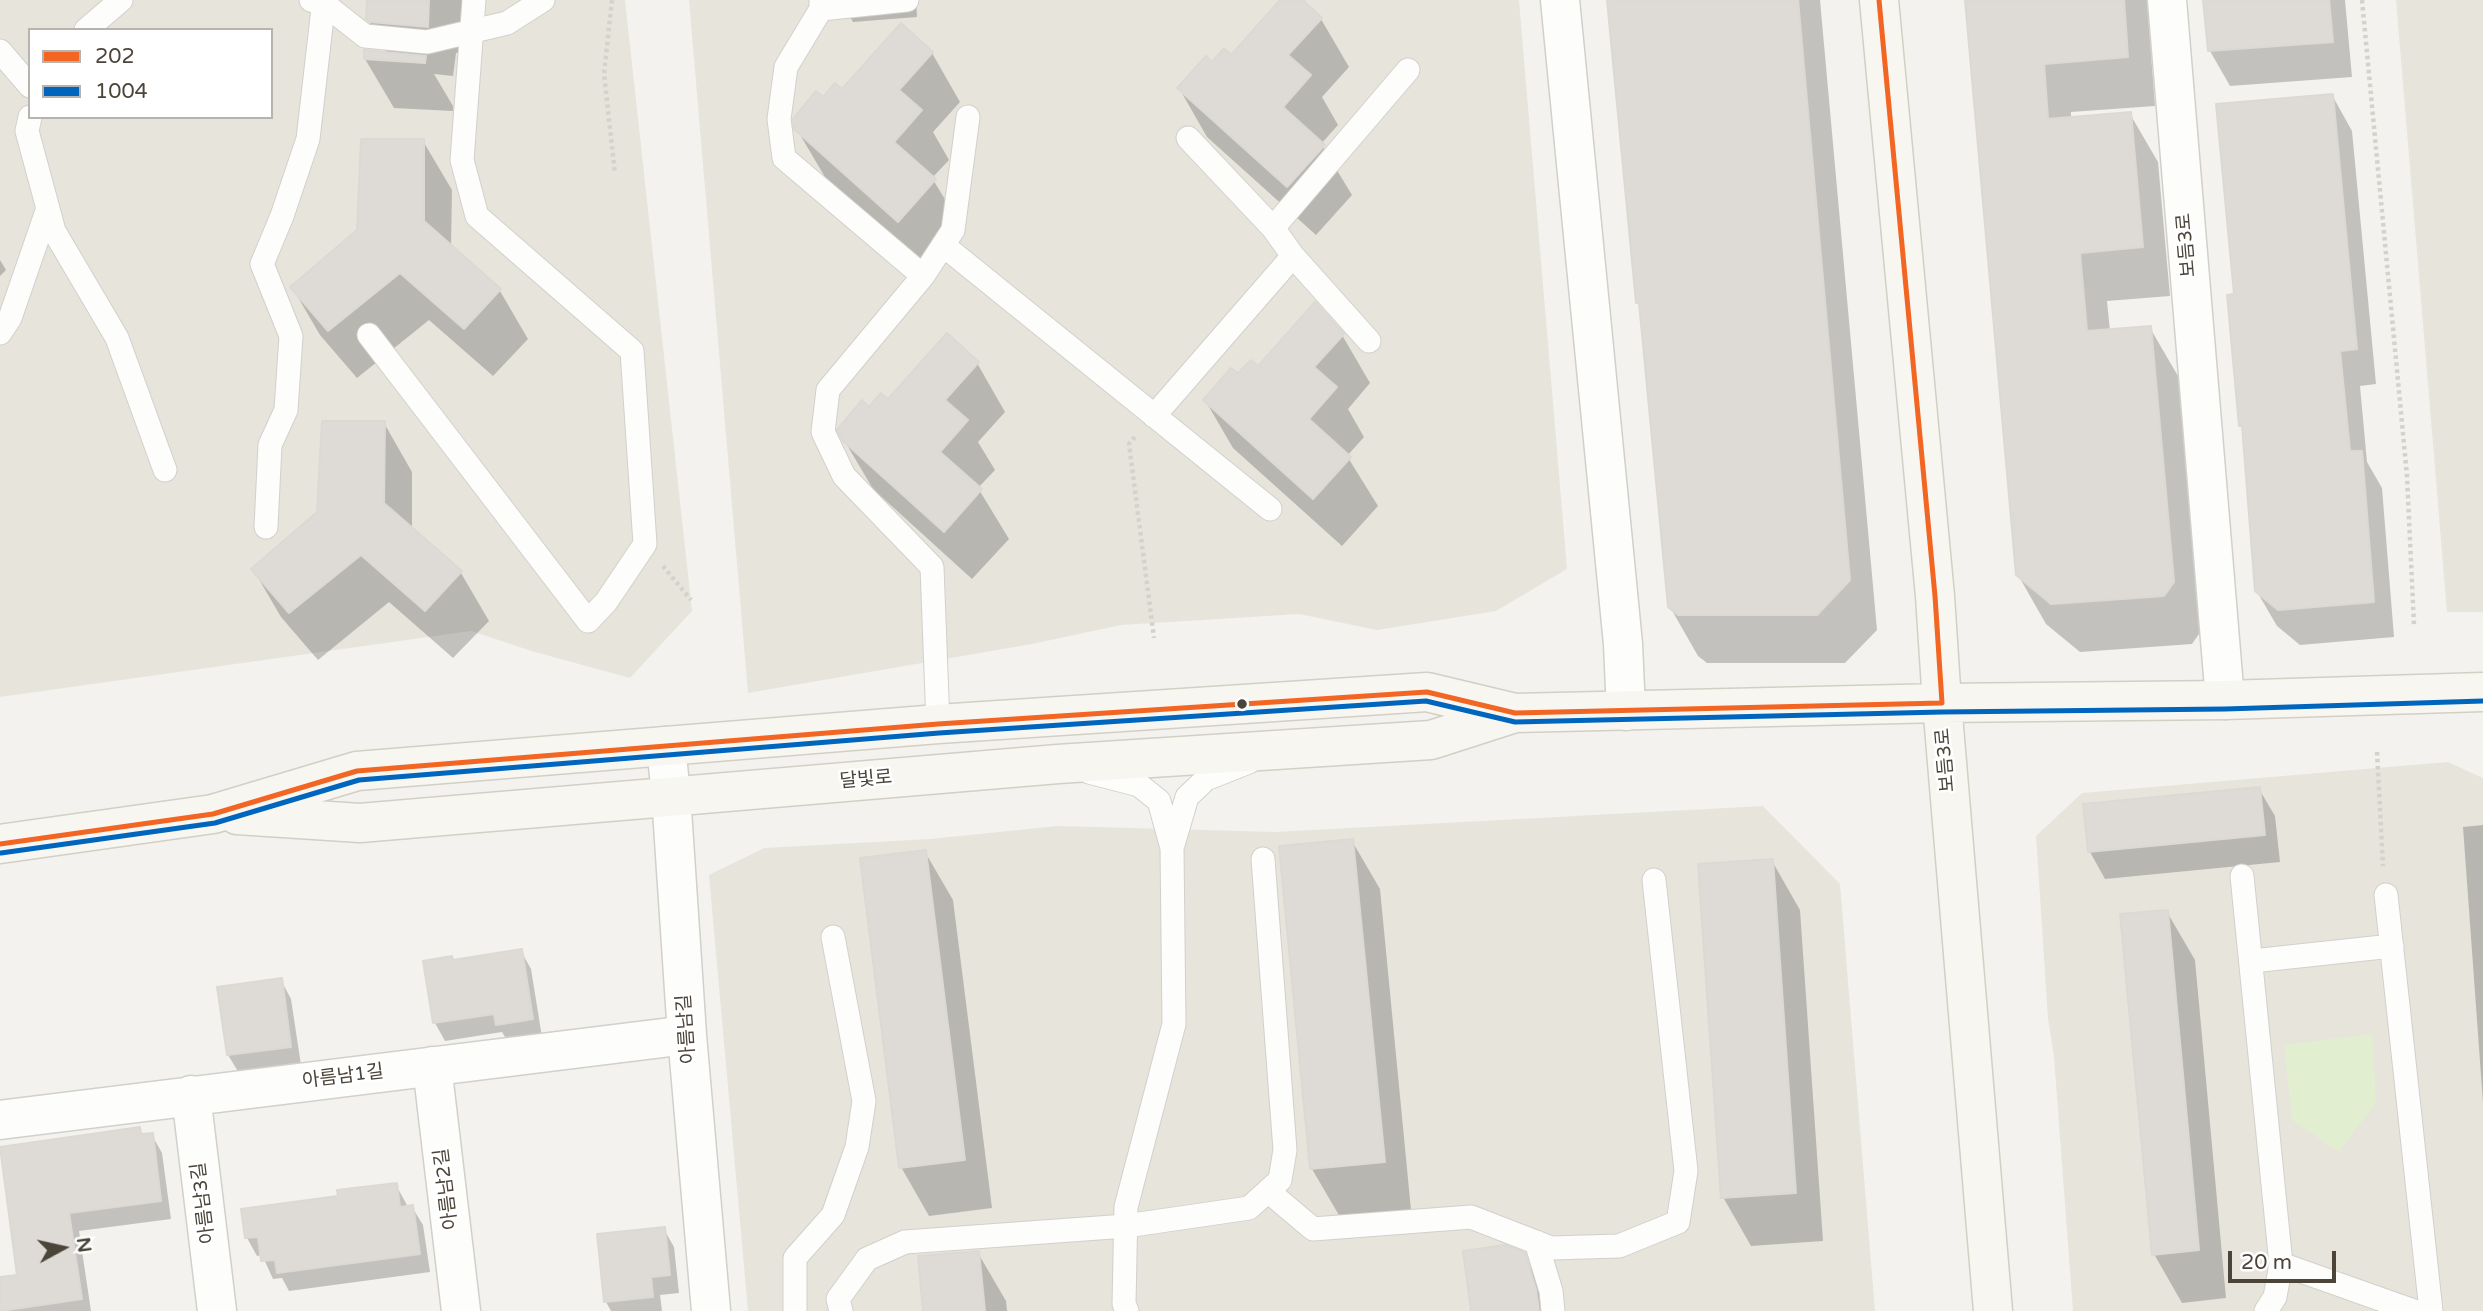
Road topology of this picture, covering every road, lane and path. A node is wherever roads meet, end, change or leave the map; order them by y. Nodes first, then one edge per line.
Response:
1 (121, 0) edge
2 (474, 0) edge
3 (543, 0) edge
4 (612, 0) edge
5 (907, 0) edge
6 (1560, 0) edge
7 (1879, 0) edge
8 (2166, 0) edge
9 (2362, 0) edge
10 (319, 1) edge
11 (821, 4) edge
12 (88, 28) edge
13 (471, 32) junction
14 (1408, 70) dead end
15 (968, 117) dead end
16 (30, 119) edge
17 (1188, 138) dead end
18 (615, 174) dead end
19 (48, 208) junction
20 (1273, 228) junction
21 (943, 245) junction
22 (1293, 256) junction
23 (923, 276) junction
24 (0, 333) edge
25 (369, 335) dead end
26 (1369, 341) dead end
27 (1154, 416) junction
28 (164, 470) dead end
29 (1270, 509) dead end
30 (266, 527) dead end
31 (645, 544) junction
32 (691, 600) dead end
33 (2414, 625) dead end
34 (1154, 638) dead end
35 (2483, 692) edge
36 (2225, 700) junction
37 (1941, 703) junction
38 (1626, 710) junction
39 (1516, 713) junction
40 (938, 724) junction
41 (666, 746) junction
42 (1280, 749) junction
43 (2376, 752) dead end
44 (1058, 764) junction
45 (671, 795) junction
46 (213, 814) junction
47 (2380, 832) dead end
48 (0, 844) edge
49 (1172, 848) junction
50 (1263, 859) dead end
51 (2242, 876) dead end
52 (1654, 880) dead end
53 (2386, 895) dead end
54 (833, 937) dead end
55 (2392, 947) junction
56 (2252, 961) junction
57 (687, 1035) junction
58 (432, 1066) junction
59 (191, 1095) junction
60 (0, 1120) edge
61 (1268, 1191) junction
62 (1126, 1226) junction
63 (1536, 1242) junction
64 (2281, 1264) junction
65 (217, 1311) edge
66 (461, 1311) edge
67 (711, 1311) edge
68 (795, 1311) edge
69 (841, 1311) edge
70 (1127, 1311) edge
71 (1553, 1311) edge
72 (1993, 1311) edge
73 (2266, 1311) edge
74 (2414, 1311) edge
75 (2431, 1311) edge

1 - 12 lane
2 - 13 lane
3 - 13 lane
4 - 18 path
5 - 11 lane
6 - 38 street
7 - 37 street, 보듬3로
8 - 36 street, 보듬3로
9 - 33 path
10 - 13 lane
10 - 30 lane
11 - 23 lane
13 - 31 lane
14 - 20 lane
15 - 21 lane
16 - 19 lane
17 - 20 lane
19 - 24 lane
19 - 28 lane
20 - 22 lane
21 - 23 lane
21 - 27 lane
22 - 26 lane
22 - 27 lane
23 - 40 lane
25 - 31 lane
27 - 29 lane
27 - 34 path
31 - 32 path
35 - 36 street, 달빛로
36 - 37 street, 달빛로
37 - 38 street, 달빛로
37 - 72 street, 보듬3로
38 - 39 street, 달빛로
39 - 40 street, 달빛로
39 - 42 street, 달빛로
40 - 41 street, 달빛로
41 - 45 street, 아름남길
41 - 46 street, 달빛로
42 - 44 street, 달빛로
42 - 49 lane
43 - 47 path
44 - 45 street, 달빛로
44 - 49 lane
45 - 46 street, 달빛로
45 - 57 street, 아름남길
46 - 48 street, 달빛로
49 - 62 lane
50 - 61 lane
51 - 56 lane
52 - 63 lane
53 - 55 lane
54 - 68 lane
55 - 56 lane
55 - 75 lane
56 - 64 lane
57 - 58 street, 아름남1길
57 - 67 street, 아름남길
58 - 59 street, 아름남1길
58 - 66 street, 아름남2길
59 - 60 street, 아름남1길
59 - 65 street, 아름남3길
61 - 62 lane
61 - 63 lane
62 - 69 lane
62 - 70 lane
63 - 71 lane
64 - 73 lane
64 - 74 lane

